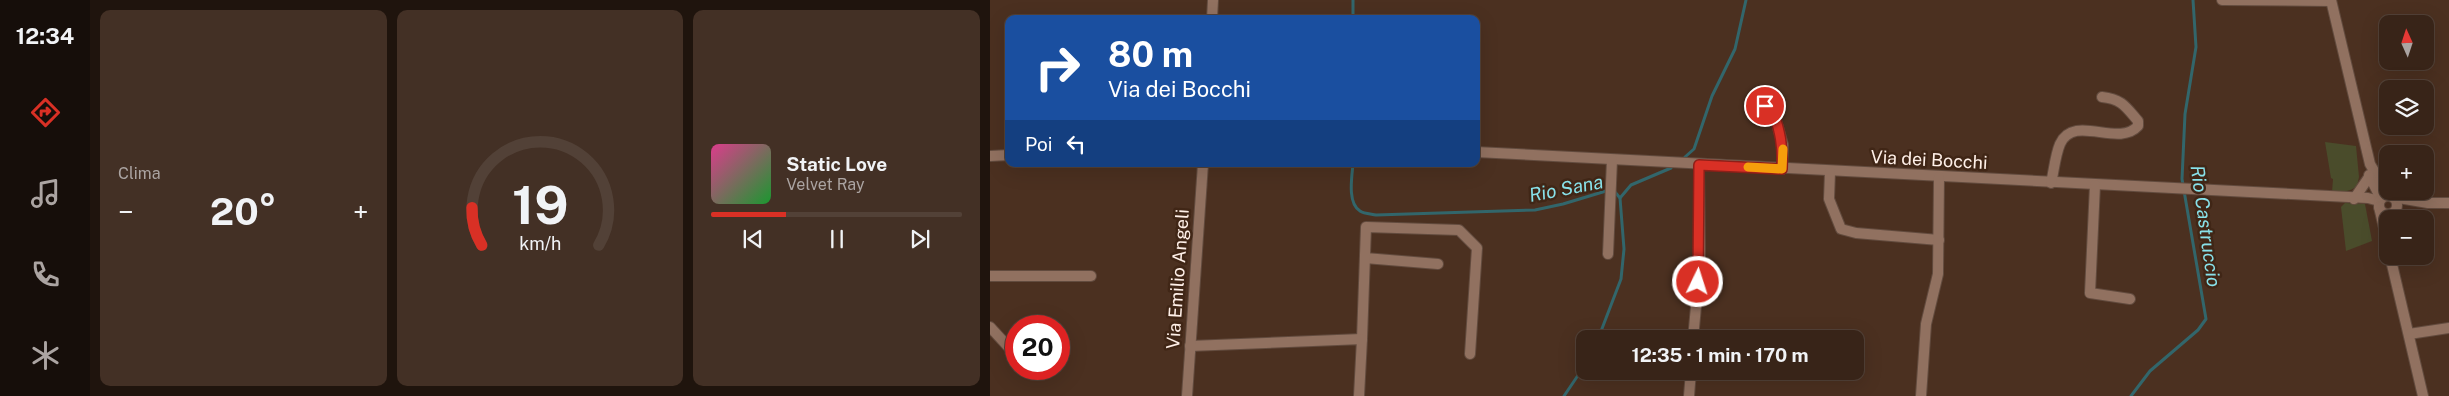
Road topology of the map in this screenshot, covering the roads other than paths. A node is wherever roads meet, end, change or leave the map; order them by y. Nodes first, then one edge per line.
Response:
1 (1213, 0) edge
2 (2222, 0) edge
3 (2331, 0) edge
4 (1212, 15) edge
5 (2102, 97) dead end
6 (1750, 108) dead end
7 (1480, 152) edge
8 (1005, 155) edge
9 (990, 156) edge
10 (1612, 160) junction
11 (2370, 164) junction
12 (1699, 165) junction
13 (1203, 167) edge
14 (1782, 169) junction
15 (1830, 172) junction
16 (1939, 177) junction
17 (2369, 177) junction
18 (2051, 183) junction
19 (2095, 185) junction
20 (2379, 187) edge
21 (2379, 192) edge
22 (2354, 199) junction
23 (2379, 199) edge
24 (2384, 200) junction
25 (2428, 203) junction
26 (2449, 203) edge
27 (2384, 210) edge
28 (2385, 210) edge
29 (2394, 210) edge
30 (2404, 210) edge
31 (1939, 240) junction
32 (1608, 254) dead end
33 (1365, 258) junction
34 (1438, 264) dead end
35 (2392, 265) edge
36 (990, 276) edge
37 (1091, 276) dead end
38 (2130, 299) dead end
39 (990, 327) edge
40 (2449, 328) edge
41 (1695, 330) edge
42 (2409, 334) junction
43 (1362, 339) junction
44 (1005, 343) edge
45 (1190, 346) junction
46 (1470, 354) dead end
47 (1690, 380) edge
48 (1187, 396) edge
49 (1358, 396) edge
50 (1688, 396) edge
51 (1921, 396) edge
52 (2423, 396) edge

1 - 4 street
2 - 3 street
3 - 11 street
5 - 18 street
6 - 14 street
7 - 10 street, Via dei Bocchi
8 - 9 street
10 - 12 street, Via dei Bocchi
10 - 32 street
11 - 17 street
11 - 20 street
12 - 14 street, Via dei Bocchi
12 - 41 street
13 - 45 street, Via Emilio Angeli
14 - 15 street, Via dei Bocchi
15 - 16 street, Via dei Bocchi
15 - 31 street
16 - 18 street, Via dei Bocchi
16 - 31 street
17 - 21 street
17 - 22 street
18 - 19 street, Via dei Bocchi
19 - 22 street, Via dei Bocchi
19 - 38 street
22 - 23 street, Via dei Bocchi
24 - 25 street, Via dei Bocchi
24 - 27 street
24 - 28 street
24 - 29 street
25 - 26 street
25 - 30 street
31 - 51 street
33 - 34 street
33 - 43 street
33 - 46 street
35 - 42 street
36 - 37 street
39 - 44 street
40 - 42 street
42 - 52 street
43 - 45 street
43 - 49 street
45 - 48 street, Via Emilio Angeli
47 - 50 street

